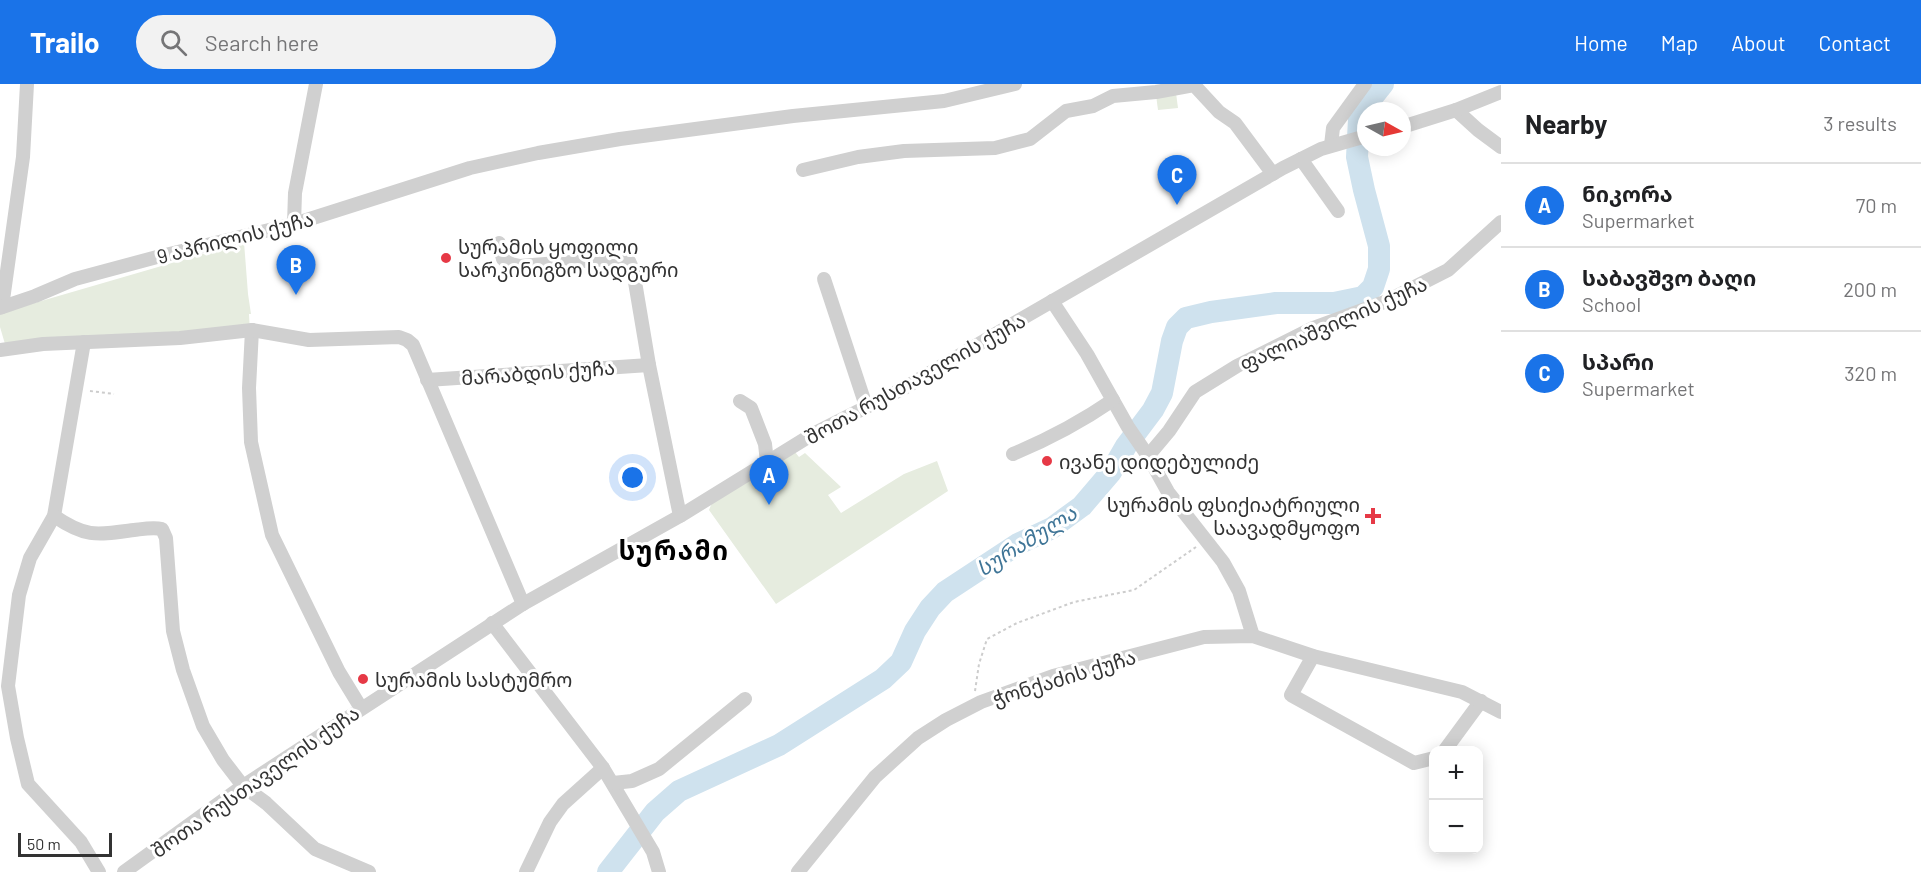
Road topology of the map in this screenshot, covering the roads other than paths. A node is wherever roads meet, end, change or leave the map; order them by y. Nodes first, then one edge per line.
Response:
1 (27, 84) edge
2 (316, 84) edge
3 (1015, 84) edge
4 (1365, 84) edge
5 (1501, 92) edge
6 (1456, 110) junction
7 (1411, 124) edge
8 (1357, 138) edge
9 (1332, 145) junction
10 (1501, 147) edge
11 (1300, 159) junction
12 (803, 170) dead end
13 (1273, 174) junction
14 (1338, 211) dead end
15 (1501, 222) edge
16 (294, 224) junction
17 (499, 243) dead end
18 (824, 279) dead end
19 (1052, 301) junction
20 (1, 307) edge
21 (252, 330) junction
22 (84, 342) junction
23 (0, 350) edge
24 (649, 365) junction
25 (427, 380) junction
26 (1113, 400) junction
27 (740, 401) dead end
28 (866, 406) junction
29 (1013, 454) dead end
30 (1146, 454) junction
31 (767, 462) junction
32 (54, 516) junction
33 (680, 516) junction
34 (523, 604) junction
35 (492, 623) junction
36 (1253, 636) junction
37 (1313, 656) junction
38 (745, 699) dead end
39 (1481, 701) junction
40 (361, 708) junction
41 (1501, 712) edge
42 (1448, 746) edge
43 (1429, 759) edge
44 (603, 768) junction
45 (613, 783) junction
46 (243, 786) junction
47 (99, 872) edge
48 (124, 872) edge
49 (369, 872) edge
50 (526, 872) edge
51 (659, 872) edge
52 (798, 872) edge

1 - 20 street
2 - 16 street
3 - 16 street, 9 აპრილის ქუჩა
4 - 9 street
5 - 6 street
6 - 7 street
6 - 10 street
8 - 9 street, შოთა რუსთაველის ქუჩა
9 - 11 street, შოთა რუსთაველის ქუჩა
11 - 13 street, შოთა რუსთაველის ქუჩა
11 - 14 street
12 - 13 street
13 - 19 street, შოთა რუსთაველის ქუჩა
15 - 30 street, ფალიაშვილის ქუჩა
16 - 20 street, 9 აპრილის ქუჩა
17 - 24 street
18 - 28 street
19 - 26 street
19 - 28 street, შოთა რუსთაველის ქუჩა
21 - 22 street
21 - 25 street
21 - 40 street
22 - 23 street
22 - 32 street
24 - 25 street, მარაბდის ქუჩა
24 - 33 street
25 - 34 street
26 - 29 street
26 - 30 street
27 - 31 street
28 - 31 street, შოთა რუსთაველის ქუჩა
30 - 36 street
31 - 33 street, შოთა რუსთაველის ქუჩა
32 - 46 street
32 - 47 street
33 - 34 street, შოთა რუსთაველის ქუჩა
34 - 35 street, შოთა რუსთაველის ქუჩა
35 - 40 street, შოთა რუსთაველის ქუჩა
35 - 44 street
36 - 37 street, ჭონქაძის ქუჩა
36 - 52 street, ჭონქაძის ქუჩა
37 - 39 street, ჭონქაძის ქუჩა
37 - 43 street
38 - 45 street
39 - 41 street, ჭონქაძის ქუჩა
39 - 42 street
40 - 46 street, შოთა რუსთაველის ქუჩა
44 - 45 street
44 - 50 street
45 - 51 street
46 - 48 street, შოთა რუსთაველის ქუჩა
46 - 49 street

